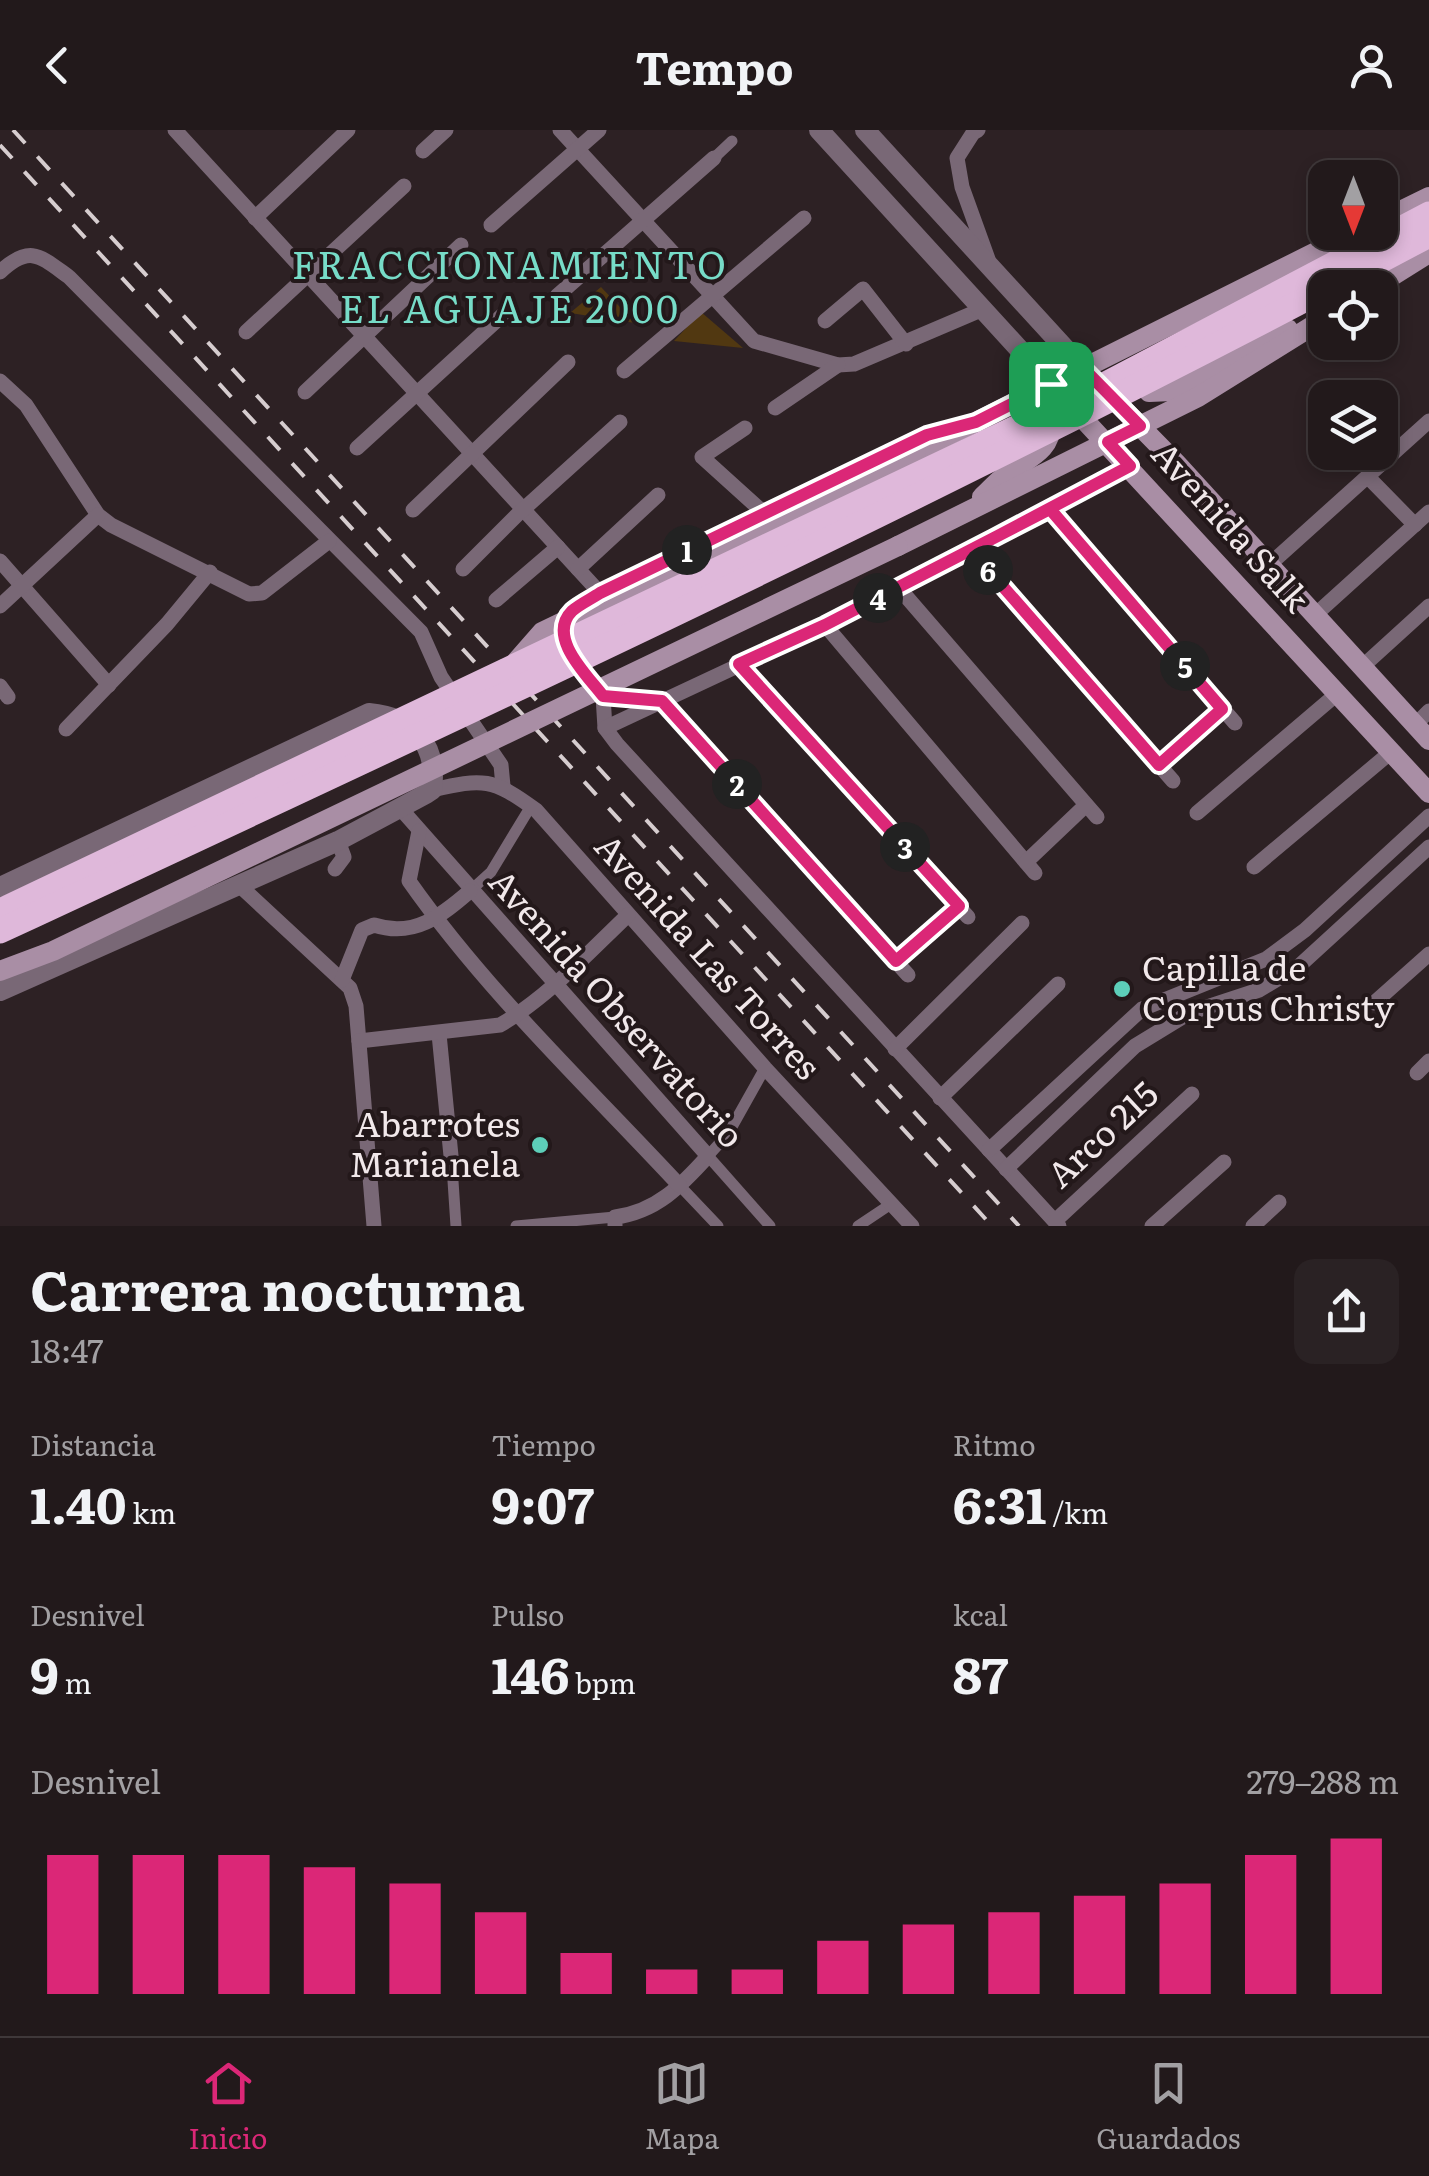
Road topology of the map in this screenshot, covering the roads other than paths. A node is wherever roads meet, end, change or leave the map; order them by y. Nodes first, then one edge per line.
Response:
1 (174, 130) edge
2 (348, 130) edge
3 (446, 130) edge
4 (560, 130) edge
5 (599, 130) edge
6 (819, 130) edge
7 (864, 130) edge
8 (978, 130) edge
9 (732, 141) dead end
10 (578, 149) junction
11 (423, 151) dead end
12 (714, 158) joint
13 (404, 186) dead end
14 (1429, 197) edge
15 (1398, 212) edge
16 (1429, 214) edge
17 (255, 218) junction
18 (804, 218) dead end
19 (645, 222) junction
20 (492, 225) dead end
21 (1429, 235) edge
22 (461, 245) dead end
23 (1319, 250) edge
24 (1429, 253) edge
25 (990, 264) junction
26 (1419, 266) edge
27 (1362, 270) edge
28 (0, 272) edge
29 (310, 277) junction
30 (557, 296) dead end
31 (714, 297) junction
32 (1308, 298) edge
33 (983, 309) junction
34 (507, 312) dead end
35 (1187, 315) junction
36 (826, 320) dead end
37 (1308, 321) edge
38 (1308, 327) edge
39 (246, 332) dead end
40 (364, 336) junction
41 (906, 344) junction
42 (568, 362) dead end
43 (838, 365) junction
44 (1082, 367) junction
45 (624, 371) dead end
46 (0, 381) edge
47 (1051, 384) junction
48 (305, 392) dead end
49 (416, 394) junction
50 (775, 408) dead end
51 (1002, 408) junction
52 (1429, 421) edge
53 (620, 422) dead end
54 (976, 422) junction
55 (1140, 426) junction
56 (745, 428) dead end
57 (1108, 442) junction
58 (356, 448) dead end
59 (471, 452) junction
60 (1130, 466) junction
61 (1368, 476) junction
62 (658, 494) dead end
63 (1050, 509) junction
64 (413, 510) dead end
65 (523, 510) junction
66 (764, 512) junction
67 (966, 512) junction
68 (1429, 512) edge
69 (98, 514) junction
70 (1415, 525) junction
71 (329, 541) junction
72 (1252, 546) junction
73 (558, 548) junction
74 (971, 550) junction
75 (0, 562) edge
76 (1269, 565) junction
77 (463, 569) dead end
78 (578, 569) junction
79 (210, 572) junction
80 (1226, 572) junction
81 (22, 585) junction
82 (898, 587) junction
83 (600, 593) junction
84 (496, 600) dead end
85 (0, 606) edge
86 (1429, 606) edge
87 (1315, 615) junction
88 (825, 625) junction
89 (514, 664) junction
90 (739, 664) junction
91 (1362, 667) junction
92 (109, 686) junction
93 (1338, 694) junction
94 (603, 696) junction
95 (662, 701) junction
96 (1222, 709) junction
97 (1235, 723) dead end
98 (1424, 725) edge
99 (605, 728) junction
100 (66, 729) dead end
101 (1391, 752) junction
102 (1159, 765) junction
103 (1174, 781) dead end
104 (503, 786) junction
105 (432, 790) junction
106 (1429, 793) edge
107 (531, 806) junction
108 (400, 808) junction
109 (1196, 813) dead end
110 (1429, 816) edge
111 (419, 830) junction
112 (338, 841) junction
113 (1429, 847) edge
114 (1254, 866) dead end
115 (335, 870) dead end
116 (239, 885) junction
117 (0, 887) edge
118 (470, 891) junction
119 (0, 911) edge
120 (628, 915) junction
121 (436, 920) junction
122 (1022, 924) dead end
123 (0, 931) edge
124 (1429, 954) edge
125 (896, 961) junction
126 (0, 970) edge
127 (908, 975) dead end
128 (342, 980) junction
129 (555, 984) junction
130 (1058, 984) dead end
131 (0, 991) edge
132 (1374, 1003) dead end
133 (518, 1014) junction
134 (439, 1034) junction
135 (359, 1041) junction
136 (895, 1049) junction
137 (765, 1068) junction
138 (1192, 1094) dead end
139 (940, 1098) junction
140 (989, 1150) junction
141 (708, 1156) junction
142 (1224, 1162) dead end
143 (452, 1166) joint
144 (1006, 1169) junction
145 (680, 1186) junction
146 (1279, 1202) dead end
147 (891, 1204) junction
148 (615, 1221) edge
149 (1057, 1224) edge
150 (374, 1226) edge
151 (456, 1226) edge
152 (516, 1226) edge
153 (718, 1226) edge
154 (770, 1226) edge
155 (858, 1226) edge
156 (912, 1226) edge
157 (1152, 1226) edge
158 (1253, 1226) edge

1 - 17 street
2 - 17 street
3 - 11 street
4 - 10 street
5 - 10 street
6 - 33 street, Avenida Salk
7 - 25 street, Avenida Salk
8 - 25 street
9 - 12 street
10 - 19 street
10 - 20 street
12 - 19 street
13 - 29 street
14 - 15 main road
16 - 89 highway, bridge
17 - 29 street
18 - 31 street
19 - 30 street
19 - 31 street
21 - 27 highway
22 - 40 street
23 - 35 main road
24 - 26 main road
25 - 44 street, Avenida Salk
28 - 71 street
29 - 39 street
29 - 40 street
31 - 43 street
31 - 45 street
32 - 123 highway, bridge
33 - 41 street
33 - 47 street, Avenida Salk
34 - 49 street
35 - 37 main road
35 - 44 main road
36 - 41 street
38 - 55 main road
40 - 48 street
40 - 49 street
41 - 43 street
42 - 59 street
43 - 50 street
44 - 47 main road
44 - 55 main road, Avenida Salk
46 - 69 street
47 - 51 main road
47 - 57 main road, Avenida Salk
49 - 58 street
49 - 59 street
51 - 54 main road
51 - 67 main road
52 - 61 street
53 - 65 street
54 - 66 street
54 - 89 main road, bridge
55 - 57 main road
55 - 72 main road, Avenida Salk
56 - 66 street
57 - 60 main road, Avenida Salk
57 - 67 main road
59 - 64 street
59 - 65 street
60 - 63 street
60 - 80 main road, Avenida Salk
61 - 70 street
61 - 76 street
62 - 78 street
63 - 74 street
63 - 96 street
65 - 73 street
65 - 77 street
66 - 83 street
67 - 126 main road, bridge
68 - 70 street
69 - 79 street
69 - 81 street
70 - 87 street
71 - 79 street
71 - 104 street
72 - 76 main road, Avenida Salk
72 - 80 main road
73 - 78 street
73 - 84 street
74 - 82 street
74 - 102 street
75 - 81 street
76 - 87 main road, Avenida Salk
78 - 83 street
79 - 92 street
80 - 93 main road, Avenida Salk
81 - 85 street
81 - 92 street
82 - 88 street
82 - 88 street
83 - 94 street
86 - 91 street
87 - 91 main road, Avenida Salk
88 - 90 street
89 - 119 highway, bridge
90 - 95 street
90 - 125 street
91 - 98 main road, Avenida Salk
92 - 100 street
93 - 101 main road, Avenida Salk
93 - 109 street
94 - 95 street
94 - 99 street
95 - 99 street
95 - 125 street
96 - 97 street
96 - 102 street
99 - 136 street
101 - 106 main road, Avenida Salk
101 - 114 street
102 - 103 street
104 - 105 street
104 - 107 street, Avenida Las Torres
105 - 108 street
105 - 117 street
107 - 118 street
107 - 120 street, Avenida Las Torres
108 - 111 street, Avenida Observatorio
108 - 112 street
110 - 140 street
111 - 118 street, Avenida Observatorio
111 - 121 street, Avenida Observatorio
112 - 115 street
112 - 116 street
113 - 144 street
116 - 128 street
116 - 131 street
118 - 121 street
118 - 129 street, Avenida Observatorio
120 - 129 street
120 - 137 street, Avenida Las Torres
121 - 128 street
121 - 133 street, Avenida Observatorio
122 - 136 street
124 - 132 street
125 - 127 street
128 - 135 street
129 - 133 street
129 - 141 street, Avenida Observatorio
130 - 139 street
133 - 134 street
133 - 145 street, Avenida Observatorio
134 - 135 street
134 - 143 street
135 - 150 street
136 - 139 street
137 - 141 street
137 - 147 street, Avenida Las Torres
138 - 149 street, Arco 215
139 - 140 street
140 - 144 street
141 - 145 street
141 - 154 street, Avenida Observatorio
142 - 157 street
143 - 151 street
144 - 149 street
145 - 148 street
145 - 153 street, Avenida Observatorio
146 - 158 street
147 - 155 street
147 - 156 street, Avenida Las Torres
148 - 152 street

